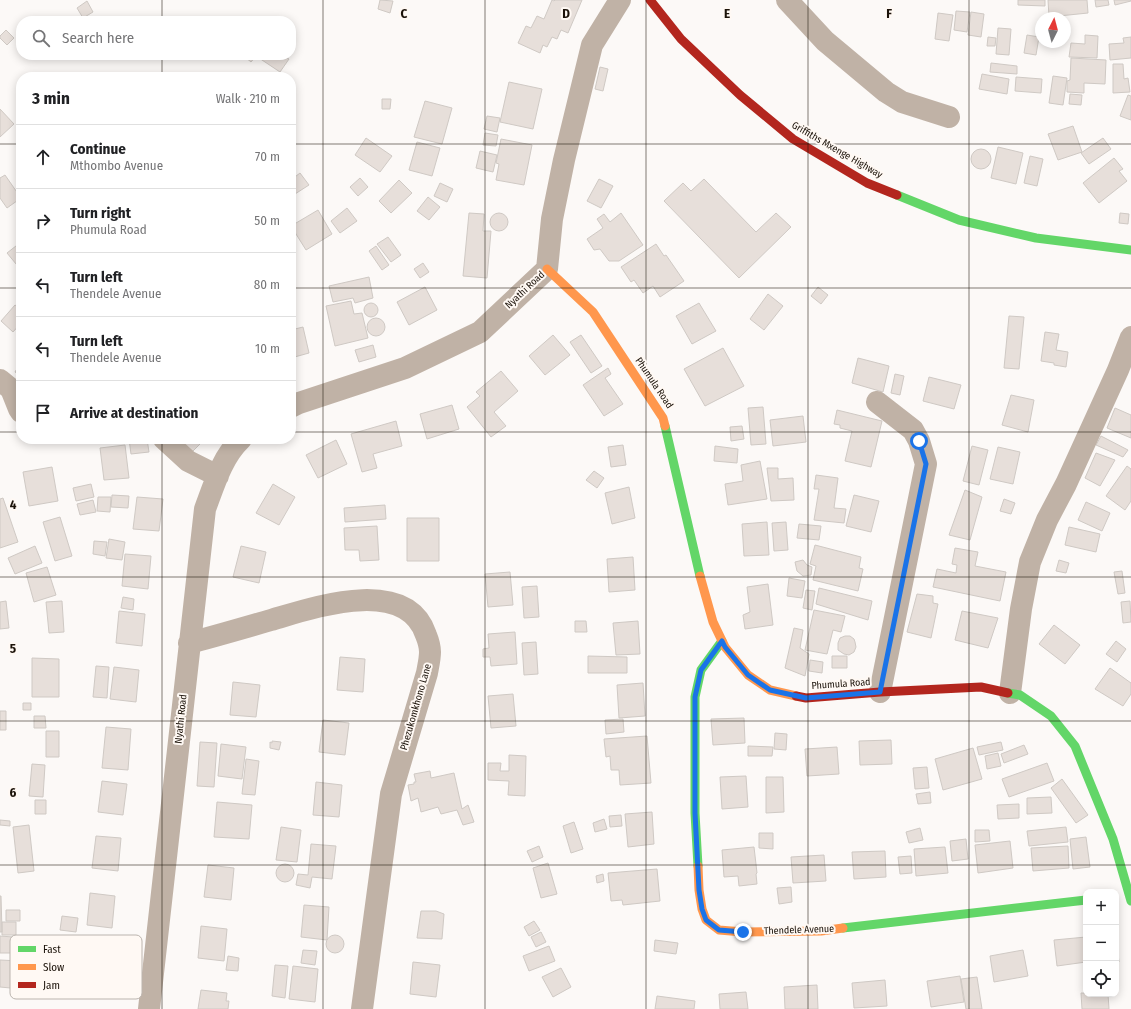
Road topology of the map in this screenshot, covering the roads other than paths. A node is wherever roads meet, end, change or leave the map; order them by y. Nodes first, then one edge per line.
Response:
1 (620, 0) edge
2 (650, 0) edge
3 (787, 0) edge
4 (949, 117) dead end
5 (1131, 250) edge
6 (548, 269) junction
7 (1131, 337) edge
8 (0, 380) edge
9 (16, 402) edge
10 (878, 402) dead end
11 (296, 404) edge
12 (169, 444) edge
13 (236, 444) edge
14 (218, 476) junction
15 (722, 641) junction
16 (189, 643) junction
17 (880, 692) junction
18 (1010, 693) junction
19 (1125, 897) edge
20 (1083, 900) edge
21 (149, 1009) edge
22 (362, 1009) edge

1 - 6 street, Nyathi Road
2 - 5 street, Griffiths Mxenge Highway
3 - 4 street
6 - 11 street, Nyathi Road
6 - 15 street, Phumula Road
7 - 18 street
8 - 9 street
10 - 17 street
12 - 14 street
13 - 14 street, Nyathi Road
14 - 16 street, Nyathi Road
15 - 17 street, Phumula Road
15 - 20 street, Thendele Avenue
16 - 21 street, Nyathi Road
16 - 22 street, Phezukomkhono Lane
17 - 18 street, Phumula Road
18 - 19 street, Phumula Road

